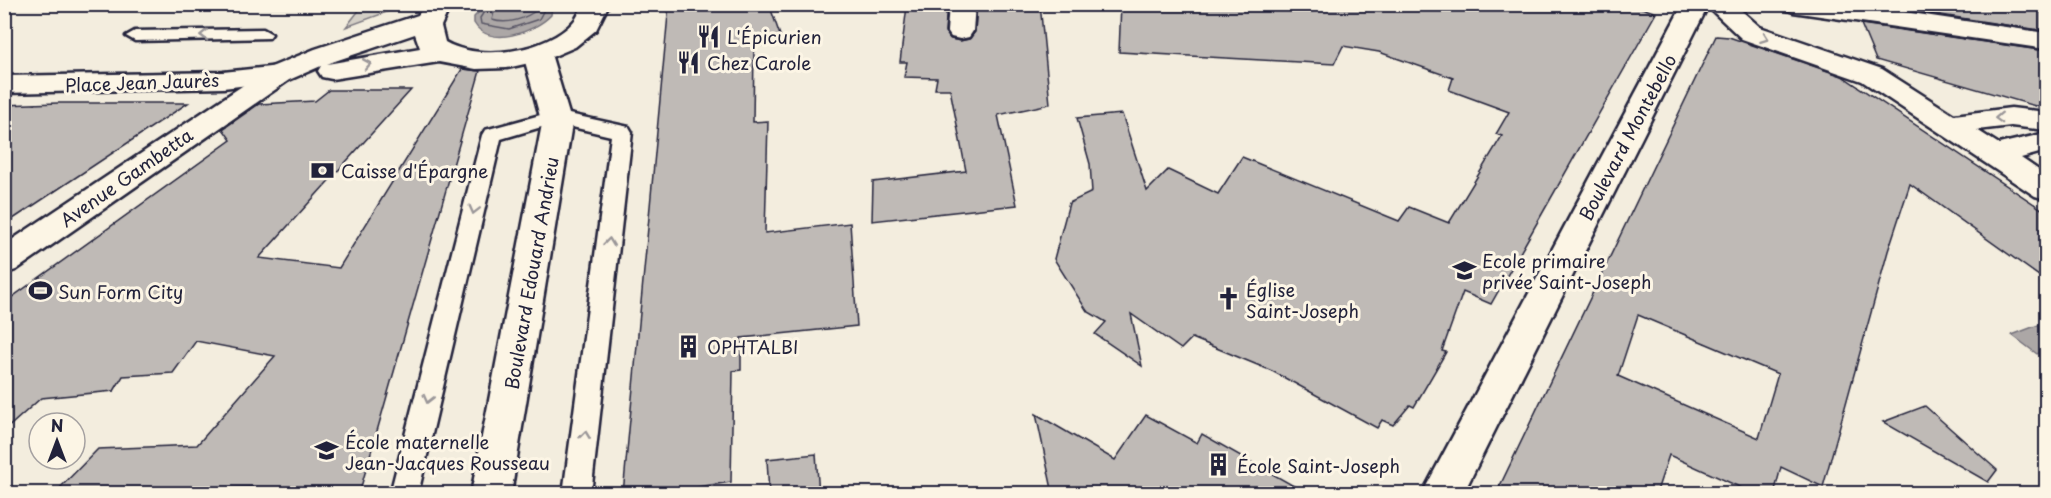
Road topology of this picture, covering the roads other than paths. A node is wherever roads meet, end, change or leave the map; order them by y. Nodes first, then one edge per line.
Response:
1 (596, 4) edge
2 (962, 4) edge
3 (1696, 4) edge
4 (1718, 4) edge
5 (1793, 4) edge
6 (434, 13) edge
7 (960, 31) dead end
8 (263, 34) dead end
9 (135, 36) dead end
10 (2046, 40) edge
11 (442, 53) junction
12 (537, 54) junction
13 (279, 74) junction
14 (4, 85) edge
15 (249, 92) junction
16 (555, 117) junction
17 (1952, 125) junction
18 (2044, 130) edge
19 (1996, 155) junction
20 (2046, 189) edge
21 (4, 262) edge
22 (404, 494) edge
23 (491, 494) edge
24 (578, 494) edge
25 (1442, 494) edge

1 - 12 main road
2 - 7 main road
3 - 25 main road, Boulevard Montebello
4 -> 17 main road
5 - 10 main road
6 - 11 main road
6 - 13 main road, Avenue Gambetta
8 -> 9 lane
11 - 12 main road
15 -> 11 main road, Avenue Gambetta
12 - 16 main road, Boulevard Edouard Andrieu
13 - 14 main road, Place Jean Jaurès
13 - 15 main road, Avenue Gambetta
15 - 21 main road, Avenue Gambetta
16 -> 22 lane
16 - 23 main road, Boulevard Edouard Andrieu
24 -> 16 lane
18 -> 17 main road
17 - 19 main road
18 - 19 main road
19 - 20 main road

